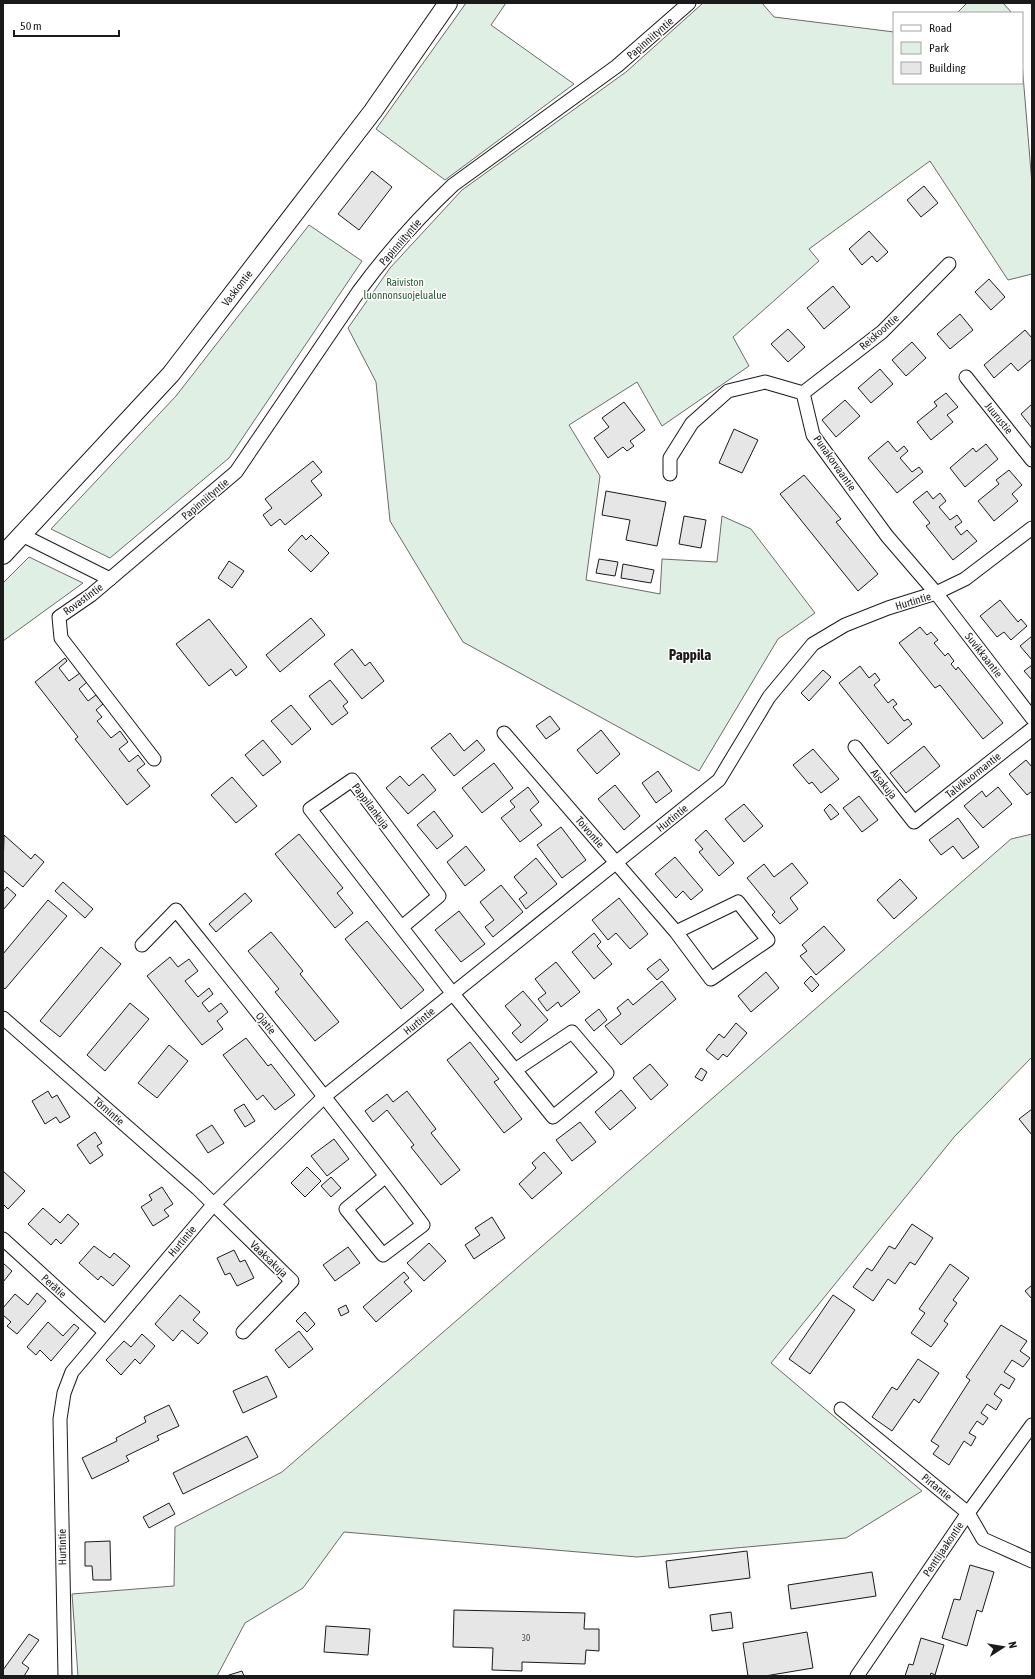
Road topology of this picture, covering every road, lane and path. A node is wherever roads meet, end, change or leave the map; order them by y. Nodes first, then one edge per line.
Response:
1 (448, 3) edge
2 (689, 3) edge
3 (949, 264) dead end
4 (966, 377) dead end
5 (803, 393) junction
6 (1032, 460) edge
7 (670, 474) dead end
8 (1032, 528) edge
9 (22, 535) junction
10 (3, 555) edge
11 (110, 579) junction
12 (936, 593) junction
13 (1032, 718) edge
14 (1032, 729) edge
15 (504, 733) dead end
16 (855, 747) dead end
17 (154, 759) dead end
18 (914, 822) joint
19 (616, 862) junction
20 (402, 927) junction
21 (676, 932) junction
22 (142, 945) dead end
23 (453, 994) junction
24 (3, 1018) edge
25 (515, 1070) junction
26 (325, 1096) junction
27 (386, 1176) junction
28 (213, 1205) junction
29 (3, 1239) edge
30 (105, 1332) junction
31 (243, 1332) dead end
32 (841, 1409) dead end
33 (1032, 1425) edge
34 (968, 1513) junction
35 (1032, 1561) edge
36 (65, 1676) edge
37 (858, 1676) edge

1 - 9 main road, Vaskiontie
2 - 11 street, Papinniityntie
3 - 5 street, Reiskoontie
4 - 6 street, Juurustie
5 - 7 street
5 - 12 street, Punakorvaantie
8 - 12 street, Hurtintie
9 - 10 main road, Vaskiontie
9 - 11 street, Rovastintie
11 - 17 street, Rovastintie
12 - 13 street, Suvikkaantie
12 - 19 street, Hurtintie
14 - 18 street, Talvikuormantie
15 - 19 street, Toivontie
16 - 18 street, Aisakuja
19 - 21 street, Toivontie
19 - 23 street, Hurtintie
20 - 20 street, Pappilankuja
20 - 23 street, Pappilankuja
21 - 21 street, Toivontie
22 - 26 street, Ojatie
23 - 25 street, Pappilankuja
23 - 26 street, Hurtintie
24 - 28 street, Törnintie
25 - 25 street, Pappilankuja
26 - 27 street, Ojatie
26 - 28 street, Hurtintie
27 - 27 street, Ojatie
28 - 30 street, Hurtintie
28 - 31 street, Vaaksakuja
29 - 30 street, Perätie
30 - 36 street, Hurtintie
32 - 34 street, Pirtantie
33 - 34 street, Penttijaakontie
34 - 35 street, Pirtantie
34 - 37 street, Penttijaakontie

